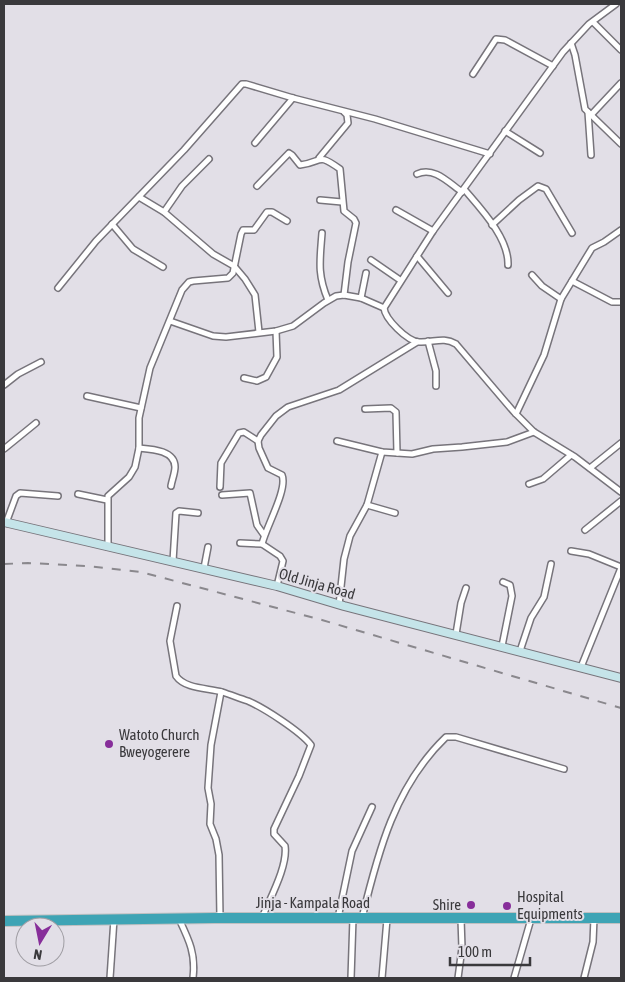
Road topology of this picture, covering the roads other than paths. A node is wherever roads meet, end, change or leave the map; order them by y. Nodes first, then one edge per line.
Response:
1 (616, 4) edge
2 (593, 22) junction
3 (571, 43) junction
4 (621, 50) edge
5 (553, 66) junction
6 (474, 74) dead end
7 (621, 85) edge
8 (293, 98) junction
9 (343, 111) junction
10 (590, 113) junction
11 (506, 131) junction
12 (256, 144) dead end
13 (621, 144) edge
14 (540, 153) dead end
15 (490, 154) junction
16 (591, 155) dead end
17 (319, 158) junction
18 (209, 159) dead end
19 (417, 174) dead end
20 (257, 186) dead end
21 (463, 190) junction
22 (139, 196) junction
23 (320, 200) dead end
24 (342, 202) junction
25 (396, 210) dead end
26 (164, 212) junction
27 (286, 221) dead end
28 (112, 224) junction
29 (492, 225) junction
30 (621, 230) edge
31 (433, 231) junction
32 (572, 233) dead end
33 (322, 234) dead end
34 (417, 256) junction
35 (371, 260) dead end
36 (508, 265) dead end
37 (234, 266) junction
38 (164, 267) dead end
39 (366, 273) dead end
40 (532, 275) dead end
41 (400, 280) junction
42 (572, 281) junction
43 (58, 288) dead end
44 (448, 293) dead end
45 (344, 295) junction
46 (361, 298) junction
47 (561, 299) junction
48 (328, 300) junction
49 (621, 302) edge
50 (384, 308) junction
51 (170, 321) junction
52 (259, 332) junction
53 (276, 332) junction
54 (428, 341) junction
55 (417, 342) junction
56 (41, 362) dead end
57 (244, 378) dead end
58 (4, 385) edge
59 (436, 386) dead end
60 (87, 396) dead end
61 (141, 408) junction
62 (365, 409) dead end
63 (516, 414) junction
64 (36, 423) dead end
65 (534, 432) junction
66 (337, 441) dead end
67 (258, 442) junction
68 (621, 443) edge
69 (139, 448) junction
70 (4, 449) edge
71 (382, 452) junction
72 (397, 453) junction
73 (572, 455) junction
74 (590, 468) junction
75 (529, 484) dead end
76 (171, 486) dead end
77 (220, 487) dead end
78 (621, 492) edge
79 (78, 494) dead end
80 (222, 495) dead end
81 (58, 496) dead end
82 (107, 500) junction
83 (621, 501) edge
84 (367, 505) junction
85 (198, 513) dead end
86 (395, 513) dead end
87 (5, 522) edge
88 (585, 530) dead end
89 (264, 535) junction
90 (240, 543) dead end
91 (262, 544) junction
92 (108, 547) junction
93 (208, 547) dead end
94 (572, 551) dead end
95 (173, 561) junction
96 (551, 564) dead end
97 (621, 567) edge
98 (204, 568) junction
99 (503, 582) dead end
100 (277, 586) junction
101 (466, 588) dead end
102 (339, 605) junction
103 (177, 606) dead end
104 (456, 634) junction
105 (502, 646) junction
106 (520, 651) junction
107 (581, 667) junction
108 (621, 678) edge
109 (220, 692) junction
110 (564, 769) dead end
111 (372, 808) dead end
112 (220, 918) junction
113 (262, 918) junction
114 (338, 918) junction
115 (357, 918) junction
116 (531, 918) junction
117 (594, 918) junction
118 (621, 918) edge
119 (114, 919) junction
120 (179, 919) junction
121 (387, 919) junction
122 (460, 919) junction
123 (4, 920) edge
124 (110, 978) edge
125 (193, 978) edge
126 (351, 978) edge
127 (382, 978) edge
128 (458, 978) edge
129 (514, 978) edge
130 (584, 978) edge

1 - 2 street
2 - 3 street
2 - 4 street
3 - 5 street
3 - 10 street
5 - 6 street
5 - 11 street
7 - 10 street
8 - 9 street
8 - 12 street
8 - 22 street
9 - 15 street
9 - 17 street
10 - 13 street
10 - 16 street
11 - 14 street
11 - 15 street
15 - 21 street
17 - 20 street
17 - 24 street
18 - 26 street
19 - 21 street
21 - 29 street
21 - 31 street
22 - 26 street
22 - 28 street
23 - 24 street
24 - 45 street
25 - 31 street
26 - 37 street
27 - 37 street
28 - 38 street
28 - 43 street
29 - 32 street
29 - 36 street
30 - 42 street
31 - 34 street
33 - 48 street
34 - 41 street
34 - 44 street
35 - 41 street
37 - 51 street
37 - 52 street
39 - 46 street
40 - 47 street
41 - 50 street
42 - 47 street
42 - 49 street
45 - 46 street
45 - 48 street
46 - 50 street
47 - 63 street
48 - 53 street
50 - 55 street
51 - 52 street
51 - 61 street
52 - 53 street
53 - 57 street
54 - 55 street
54 - 59 street
54 - 63 street
55 - 67 street
56 - 58 street
60 - 61 street
61 - 69 street
62 - 72 street
63 - 65 street
64 - 70 street
65 - 72 street
65 - 73 street
66 - 71 street
67 - 77 street
67 - 89 street
68 - 74 street
69 - 76 street
69 - 82 street
71 - 72 street
71 - 84 street
73 - 74 street
73 - 75 street
74 - 78 street
79 - 82 street
80 - 89 street
81 - 87 street
82 - 92 street
83 - 88 street
84 - 86 street
84 - 102 street
85 - 95 street
87 - 92 main road, Old Jinja Road
89 - 91 street
90 - 91 street
91 - 100 street
92 - 95 main road, Old Jinja Road
93 - 98 street
94 - 97 street
95 - 98 main road, Old Jinja Road
96 - 106 street
97 - 107 street
98 - 100 main road, Old Jinja Road
99 - 105 street
100 - 102 main road, Old Jinja Road
101 - 104 street
102 - 104 main road, Old Jinja Road
103 - 109 street
104 - 105 main road, Old Jinja Road
105 - 106 main road, Old Jinja Road
106 - 107 main road, Old Jinja Road
107 - 108 main road, Old Jinja Road
109 - 112 street
109 - 113 street
110 - 115 street
111 - 114 street
112 - 113 highway, Jinja - Kampala Road
112 - 120 highway, Jinja - Kampala Road
113 - 114 highway, Jinja - Kampala Road
114 - 115 highway, Jinja - Kampala Road
115 - 121 highway, Jinja - Kampala Road
115 - 126 street
116 - 117 highway, Jinja - Kampala Road
116 - 122 highway, Jinja - Kampala Road
116 - 129 street
117 - 118 highway, Jinja - Kampala Road
117 - 130 street
119 - 120 highway, Jinja - Kampala Road
119 - 123 highway, Jinja - Kampala Road
119 - 124 street
120 - 125 street
121 - 122 highway, Jinja - Kampala Road
121 - 127 street
122 - 128 street

